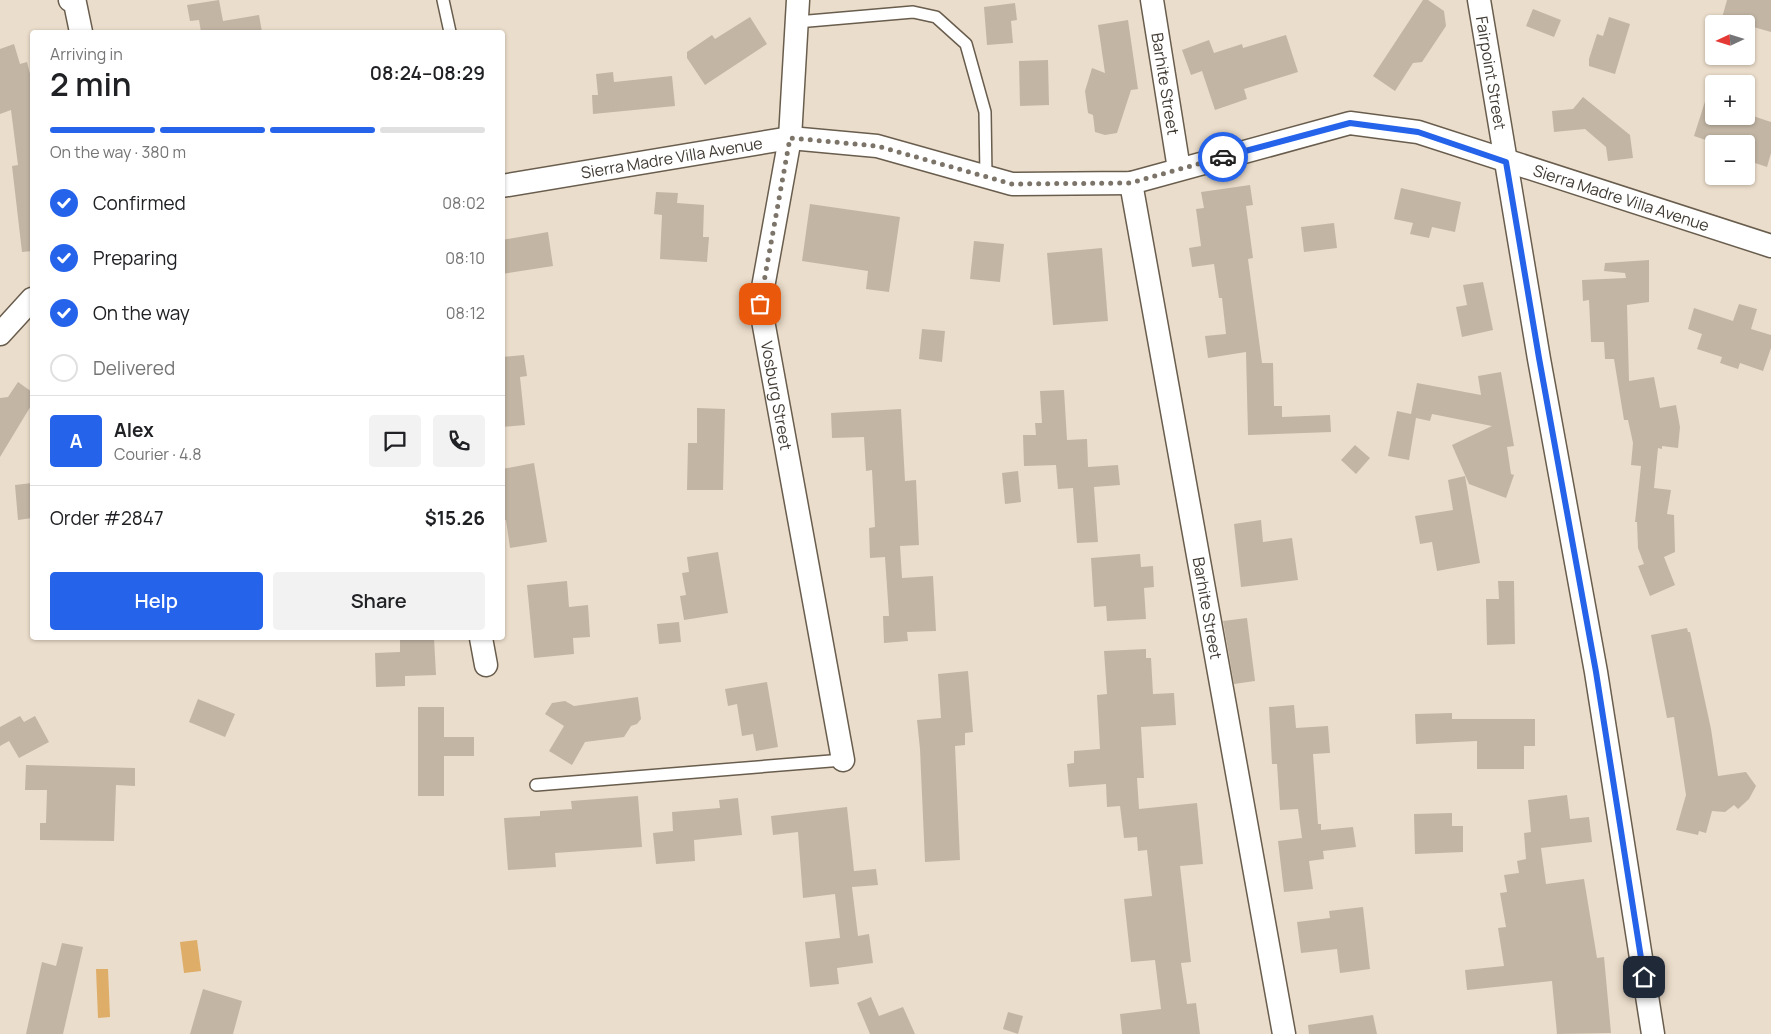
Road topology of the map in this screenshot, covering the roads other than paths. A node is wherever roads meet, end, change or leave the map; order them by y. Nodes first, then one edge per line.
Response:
1 (70, 0) edge
2 (443, 0) edge
3 (1152, 0) edge
4 (1479, 0) edge
5 (797, 11) edge
6 (81, 30) edge
7 (450, 30) edge
8 (790, 138) junction
9 (1506, 162) junction
10 (1179, 169) junction
11 (986, 177) junction
12 (505, 181) edge
13 (1130, 183) junction
14 (1771, 246) edge
15 (30, 301) edge
16 (0, 334) edge
17 (482, 640) edge
18 (486, 665) dead end
19 (843, 760) joint
20 (536, 785) dead end
21 (1284, 1034) edge
22 (1653, 1034) edge

1 - 6 street
2 - 7 lane
3 - 10 street, Barhite Street
4 - 9 street, Fairpoint Street
5 - 8 street, Vosburg Street
5 - 11 lane
8 - 11 street, Sierra Madre Villa Avenue
8 - 12 street, Sierra Madre Villa Avenue
8 - 19 street, Vosburg Street
9 - 10 street, Sierra Madre Villa Avenue
9 - 14 street, Sierra Madre Villa Avenue
9 - 22 street, Fairpoint Street
10 - 13 street, Sierra Madre Villa Avenue
11 - 13 street, Sierra Madre Villa Avenue
13 - 21 street, Barhite Street
15 - 16 street
17 - 18 street
19 - 20 lane

